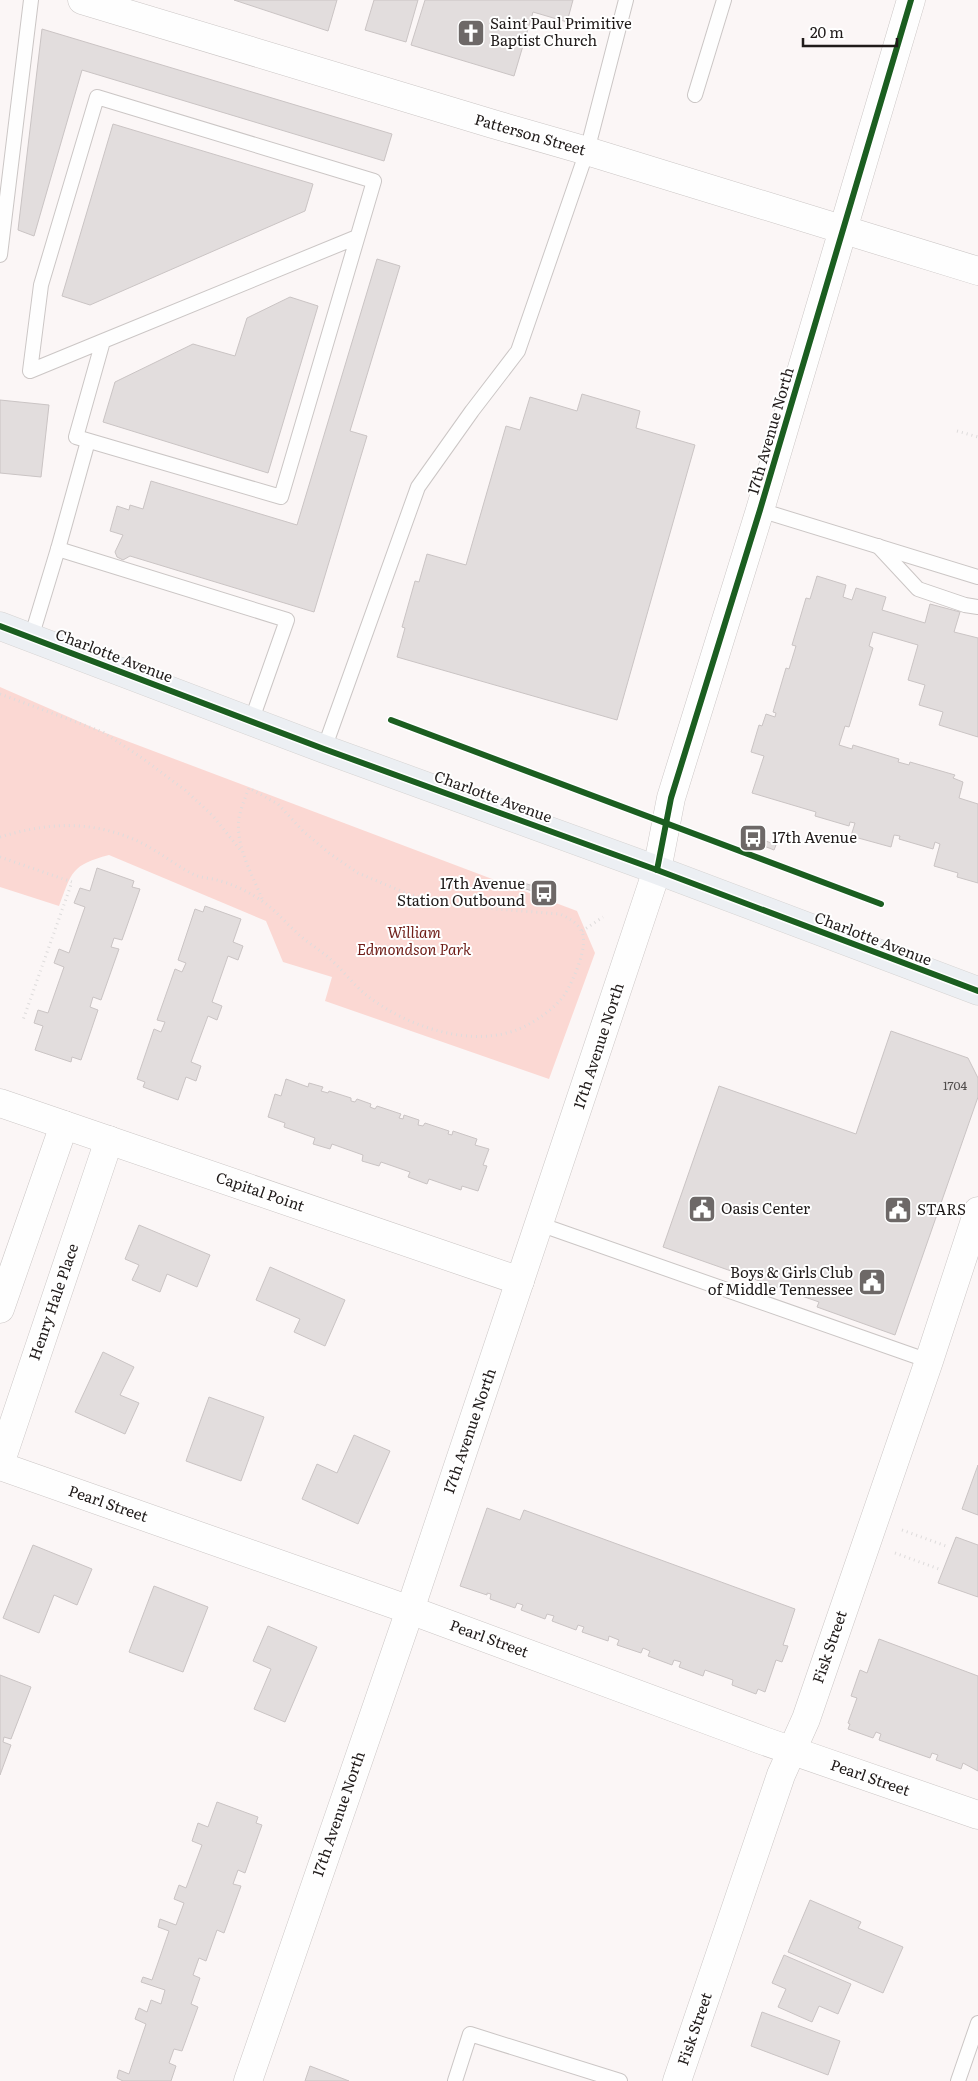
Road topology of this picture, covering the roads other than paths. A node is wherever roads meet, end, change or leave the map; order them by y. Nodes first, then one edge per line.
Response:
1 (31, 0) edge
2 (82, 0) edge
3 (626, 0) edge
4 (724, 0) edge
5 (911, 0) edge
6 (695, 95) dead end
7 (586, 151) junction
8 (843, 230) junction
9 (357, 237) junction
10 (0, 255) edge
11 (978, 271) edge
12 (103, 341) junction
13 (88, 441) junction
14 (760, 510) junction
15 (878, 546) junction
16 (58, 548) junction
17 (978, 577) edge
18 (978, 607) edge
19 (0, 626) edge
20 (31, 638) junction
21 (252, 722) junction
22 (324, 749) junction
23 (657, 870) junction
24 (978, 992) edge
25 (0, 1103) edge
26 (64, 1125) junction
27 (109, 1140) junction
28 (977, 1215) edge
29 (539, 1224) junction
30 (520, 1281) junction
31 (0, 1310) edge
32 (929, 1361) junction
33 (0, 1465) edge
34 (410, 1610) junction
35 (792, 1751) junction
36 (978, 1816) edge
37 (978, 2023) edge
38 (248, 2081) edge
39 (455, 2081) edge
40 (620, 2081) edge
41 (677, 2081) edge
42 (958, 2081) edge

1 - 10 lane
2 - 7 street, Patterson Street
3 - 7 lane
4 - 6 lane
5 - 8 street, 17th Avenue North
7 - 8 street, Patterson Street
7 - 22 lane
8 - 11 street, Patterson Street
8 - 14 street, 17th Avenue North
9 - 12 lane
9 - 12 lane
9 - 13 lane
12 - 13 lane
13 - 16 lane
14 - 15 lane
14 - 23 street, 17th Avenue North
15 - 17 lane
15 - 18 lane
16 - 20 lane
16 - 21 lane
19 - 20 main road, Charlotte Avenue
20 - 21 main road, Charlotte Avenue
21 - 22 main road, Charlotte Avenue
22 - 23 main road, Charlotte Avenue
23 - 24 main road, Charlotte Avenue
23 - 29 street, 17th Avenue North
25 - 26 street, Capital Point
26 - 27 street, Capital Point
26 - 31 street
27 - 30 street, Capital Point
27 - 33 street, Henry Hale Place
28 - 32 street, Fisk Street
29 - 30 street, 17th Avenue North
29 - 32 lane
30 - 34 street, 17th Avenue North
32 - 35 street, Fisk Street
33 - 34 street, Pearl Street
34 - 35 street, Pearl Street
34 - 38 street, 17th Avenue North
35 - 36 street, Pearl Street
35 - 41 street, Fisk Street
37 - 42 lane
39 - 40 lane

